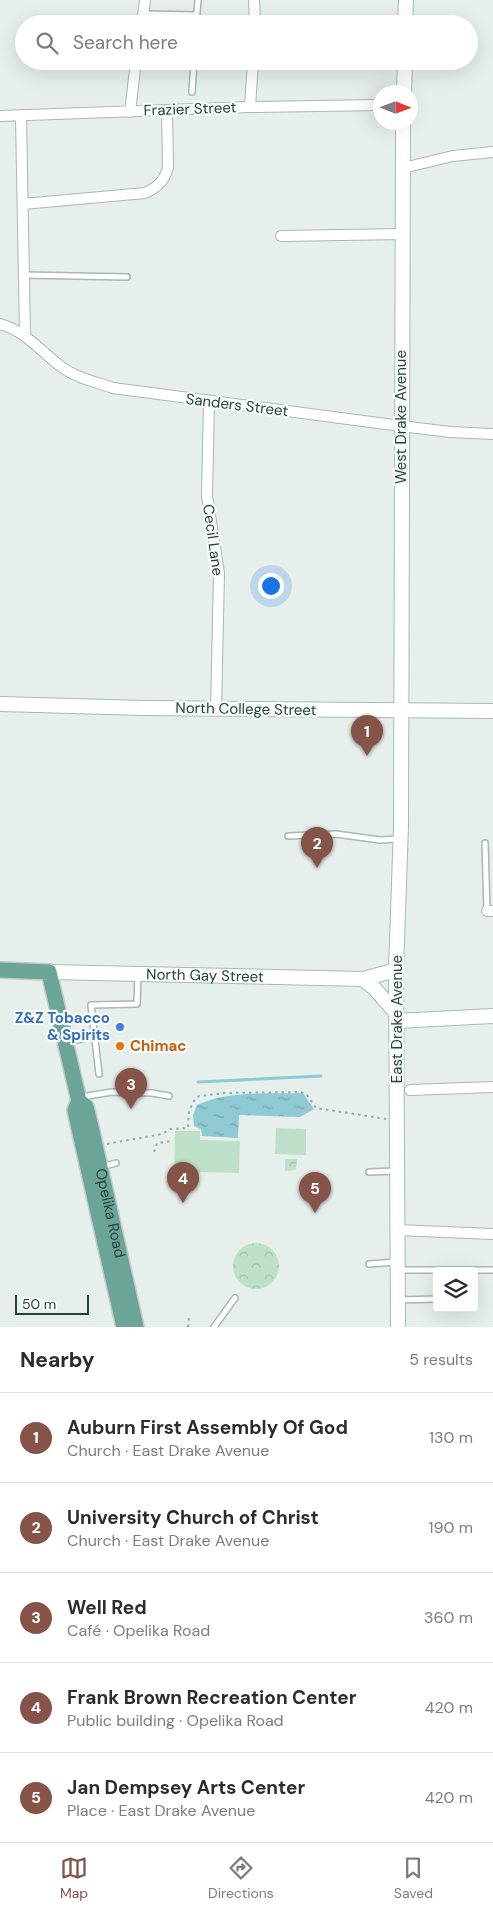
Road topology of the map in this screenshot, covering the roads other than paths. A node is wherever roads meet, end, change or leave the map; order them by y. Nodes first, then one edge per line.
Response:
1 (145, 0) edge
2 (198, 0) edge
3 (254, 0) edge
4 (406, 0) edge
5 (143, 15) edge
6 (197, 15) edge
7 (255, 15) edge
8 (405, 15) edge
9 (135, 70) edge
10 (193, 70) edge
11 (252, 70) edge
12 (405, 70) edge
13 (404, 85) edge
14 (192, 92) dead end
15 (373, 105) edge
16 (250, 107) junction
17 (168, 110) junction
18 (130, 112) junction
19 (0, 116) edge
20 (21, 116) junction
21 (403, 130) edge
22 (493, 152) edge
23 (403, 168) junction
24 (23, 204) junction
25 (402, 234) junction
26 (281, 236) dead end
27 (24, 275) junction
28 (127, 277) dead end
29 (0, 324) edge
30 (25, 335) junction
31 (209, 402) junction
32 (402, 426) junction
33 (493, 434) edge
34 (0, 704) edge
35 (216, 709) junction
36 (400, 711) junction
37 (493, 711) edge
38 (288, 836) dead end
39 (400, 839) junction
40 (485, 843) dead end
41 (490, 911) edge
42 (0, 970) edge
43 (396, 970) junction
44 (49, 972) junction
45 (138, 974) junction
46 (363, 979) junction
47 (493, 1016) edge
48 (396, 1017) junction
49 (95, 1036) junction
50 (64, 1042) junction
51 (99, 1074) dead end
52 (493, 1088) edge
53 (410, 1090) dead end
54 (169, 1096) dead end
55 (78, 1099) junction
56 (116, 1163) dead end
57 (100, 1168) junction
58 (398, 1171) junction
59 (370, 1172) dead end
60 (397, 1230) junction
61 (493, 1234) edge
62 (369, 1264) dead end
63 (397, 1266) junction
64 (493, 1270) edge
65 (235, 1298) dead end
66 (433, 1299) edge
67 (398, 1300) junction
68 (124, 1327) edge
69 (136, 1327) edge
70 (214, 1327) edge
71 (398, 1327) edge

1 - 5 street
2 - 6 lane
3 - 7 street
4 - 8 street
9 - 18 street
10 - 14 lane
11 - 16 street
12 - 13 street
15 - 16 street, Frazier Street
16 - 17 street, Frazier Street
17 - 18 street, Frazier Street
17 - 24 street
18 - 20 street, Frazier Street
19 - 20 street, Frazier Street
20 - 24 street
21 - 23 street, West Drake Avenue
22 - 23 street
23 - 25 street, West Drake Avenue
24 - 27 street
25 - 26 street
25 - 32 street, West Drake Avenue
27 - 28 lane
27 - 30 street
29 - 30 street, Sanders Street
30 - 31 street, Sanders Street
31 - 32 street, Sanders Street
31 - 35 street, Cecil Lane
32 - 33 street, Sanders Street
32 - 36 street, West Drake Avenue
34 - 35 street, North College Street
35 - 36 street, North College Street
36 - 37 street, North College Street
36 - 39 street, East Drake Avenue
38 - 39 lane
39 - 43 street, East Drake Avenue
40 - 41 lane
42 - 44 main road, North Gay Street
43 - 46 street, North Gay Street
43 - 48 street, East Drake Avenue
44 - 45 street, North Gay Street
44 - 50 main road, Opelika Road
45 - 46 street, North Gay Street
45 - 49 lane
46 - 48 street
47 - 48 street
48 - 58 street, East Drake Avenue
49 - 50 lane
49 - 51 lane
50 - 55 main road, Opelika Road
52 - 53 street
54 - 55 lane
55 - 57 main road, Opelika Road
55 - 68 main road, Opelika Road
56 - 57 lane
57 - 69 main road, Opelika Road
58 - 59 lane
58 - 60 street, East Drake Avenue
60 - 61 street
60 - 63 street, East Drake Avenue
62 - 63 lane
63 - 64 lane
63 - 67 street, East Drake Avenue
65 - 70 lane
66 - 67 lane
67 - 71 street, East Drake Avenue

